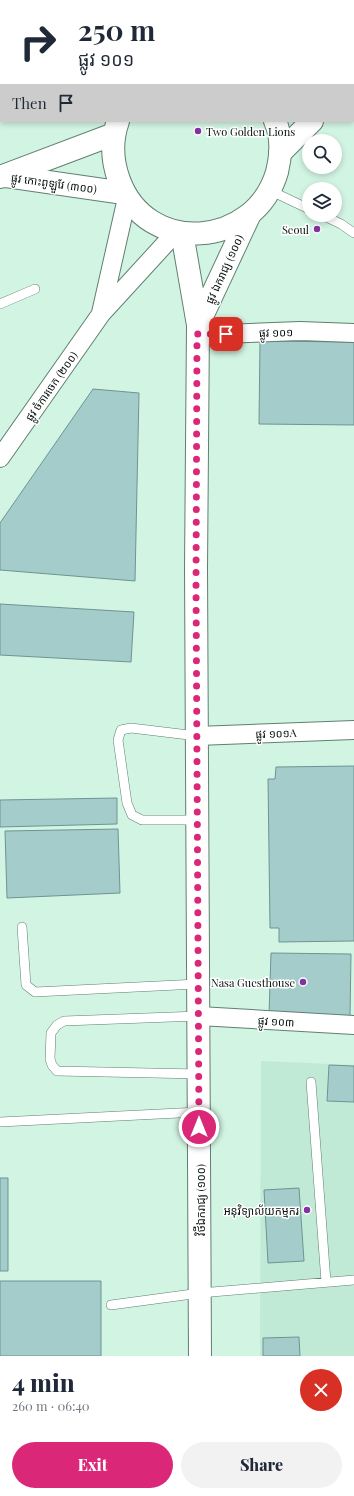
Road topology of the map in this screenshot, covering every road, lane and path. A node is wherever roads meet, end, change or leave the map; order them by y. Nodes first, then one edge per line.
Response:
1 (276, 122) edge
2 (311, 122) edge
3 (114, 126) edge
4 (280, 153) junction
5 (3, 176) edge
6 (269, 190) junction
7 (126, 196) junction
8 (302, 206) edge
9 (249, 216) junction
10 (337, 222) edge
11 (179, 233) junction
12 (354, 233) edge
13 (35, 289) dead end
14 (0, 304) edge
15 (101, 314) junction
16 (197, 330) junction
17 (354, 333) edge
18 (0, 458) edge
19 (354, 730) edge
20 (197, 736) junction
21 (197, 820) junction
22 (22, 927) dead end
23 (198, 984) junction
24 (199, 1016) junction
25 (354, 1025) edge
26 (199, 1074) junction
27 (311, 1082) dead end
28 (199, 1112) junction
29 (0, 1122) edge
30 (354, 1280) edge
31 (326, 1282) junction
32 (200, 1293) junction
33 (111, 1305) dead end
34 (200, 1356) edge

1 - 4 main road
2 - 4 main road
3 - 5 main road, ផ្លូវ កោះពូឡួវែ (៣០០)
3 - 7 main road
4 - 6 main road
5 - 7 main road, ផ្លូវ កោះពូឡួវែ (៣០០)
6 - 8 lane
6 - 9 main road
7 - 11 main road
7 - 15 street, ផ្លូវ ចំការចេក (២០០)
9 - 11 main road
9 - 16 main road, ផ្លូវ ឯករាជ្យ (១០០)
10 - 12 lane
11 - 15 street, ផ្លូវ ចំការចេក (២០០)
11 - 16 main road, ផ្លូវ ឯករាជ្យ (១០០)
13 - 14 lane
15 - 18 street, ផ្លូវ ចំការចេក (២០០)
16 - 17 street, ផ្លូវ ១០១
16 - 20 main road, វិថីឯករាជ្យ (១០០)
19 - 20 street, ផ្លូវ ១០១A
20 - 21 main road, វិថីឯករាជ្យ (១០០)
20 - 21 lane
21 - 23 main road, វិថីឯករាជ្យ (១០០)
22 - 23 lane
23 - 24 main road, វិថីឯករាជ្យ (១០០)
24 - 25 street, ផ្លូវ ១០៣
24 - 26 main road, វិថីឯករាជ្យ (១០០)
24 - 26 lane
26 - 28 main road, វិថីឯករាជ្យ (១០០)
27 - 31 lane
28 - 29 lane
28 - 32 main road, វិថីឯករាជ្យ (១០០)
30 - 31 lane
31 - 32 lane
32 - 33 lane
32 - 34 main road, វិថីឯករាជ្យ (១០០)

